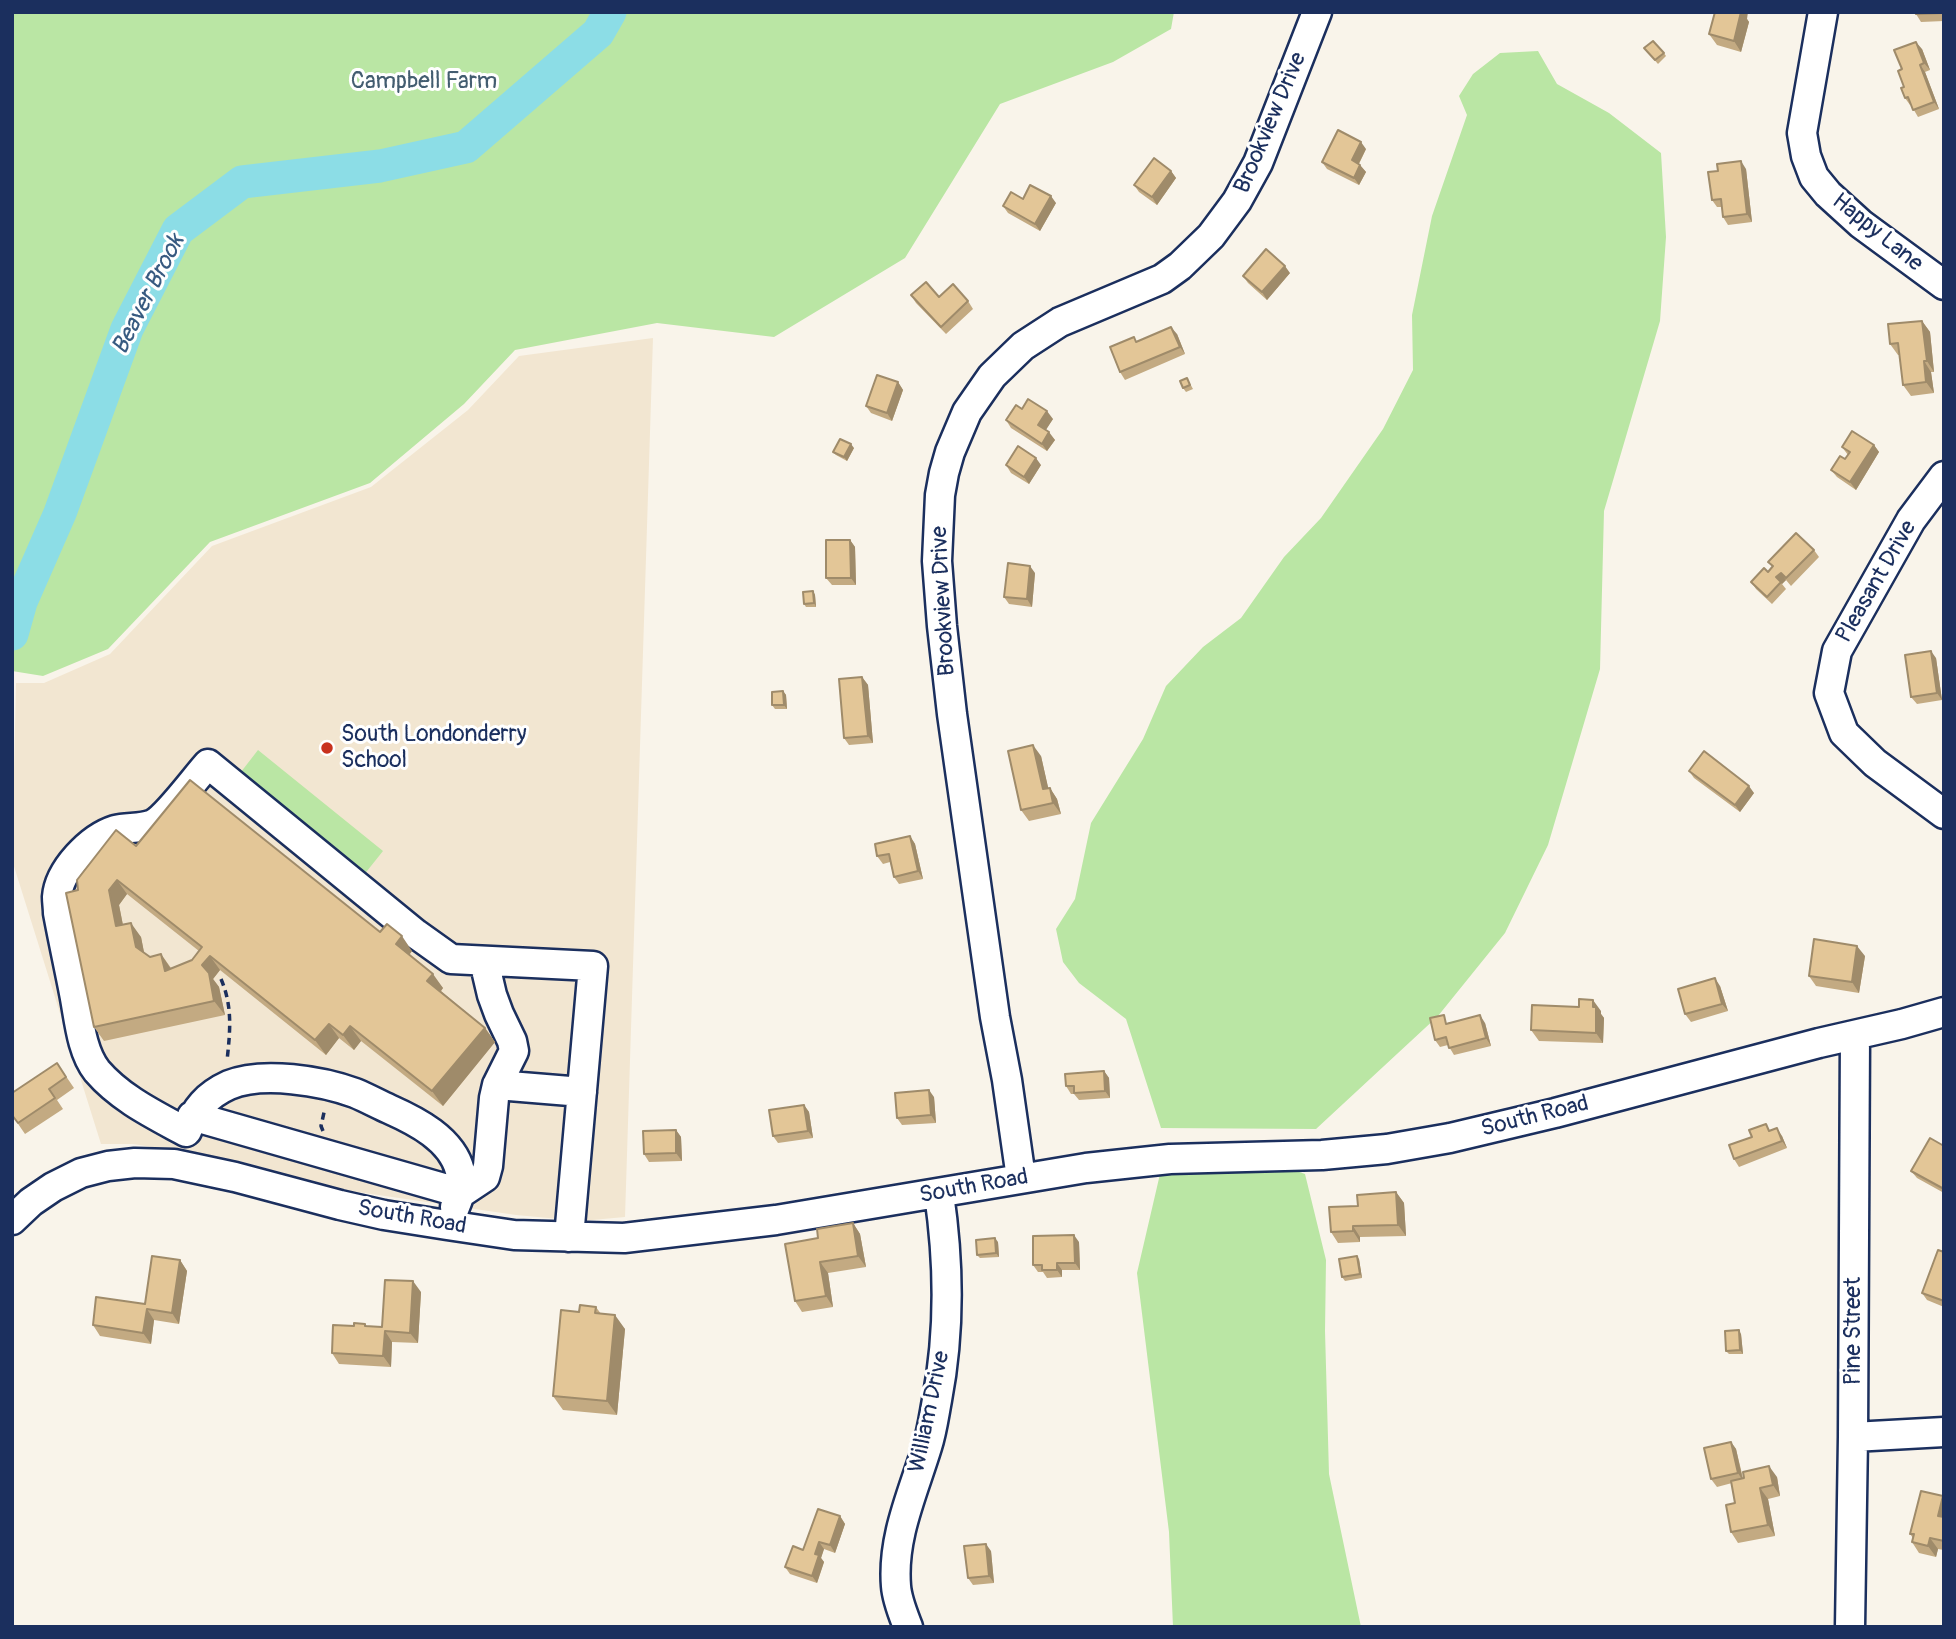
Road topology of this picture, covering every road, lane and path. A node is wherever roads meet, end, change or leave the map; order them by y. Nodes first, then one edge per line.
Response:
1 (1317, 12) edge
2 (1823, 12) edge
3 (1944, 285) edge
4 (1944, 476) edge
5 (1944, 814) edge
6 (484, 961) junction
7 (221, 979) edge
8 (1944, 1012) edge
9 (1856, 1036) junction
10 (227, 1063) dead end
11 (497, 1085) junction
12 (582, 1092) junction
13 (326, 1106) dead end
14 (189, 1124) junction
15 (331, 1156) junction
16 (174, 1164) junction
17 (1021, 1178) junction
18 (461, 1193) junction
19 (939, 1194) junction
20 (12, 1220) edge
21 (447, 1225) junction
22 (569, 1237) junction
23 (1944, 1432) edge
24 (1853, 1437) junction
25 (908, 1627) edge
26 (1850, 1627) edge

1 - 17 street, Brookview Drive
2 - 3 street, Happy Lane
4 - 5 street, Pleasant Drive
6 - 11 street
6 - 12 street
6 - 14 street
7 - 10 path
8 - 9 street, South Road
9 - 17 street, South Road
9 - 24 street, Pine Street
11 - 12 street
11 - 18 street
12 - 22 street
13 - 15 path
14 - 15 street
14 - 16 street
14 - 18 street
15 - 18 street
16 - 20 street, South Road
16 - 21 street, South Road
17 - 19 street, South Road
18 - 21 street
19 - 22 street, South Road
19 - 25 street, William Drive
21 - 22 street, South Road
23 - 24 street
24 - 26 street, Pine Street

